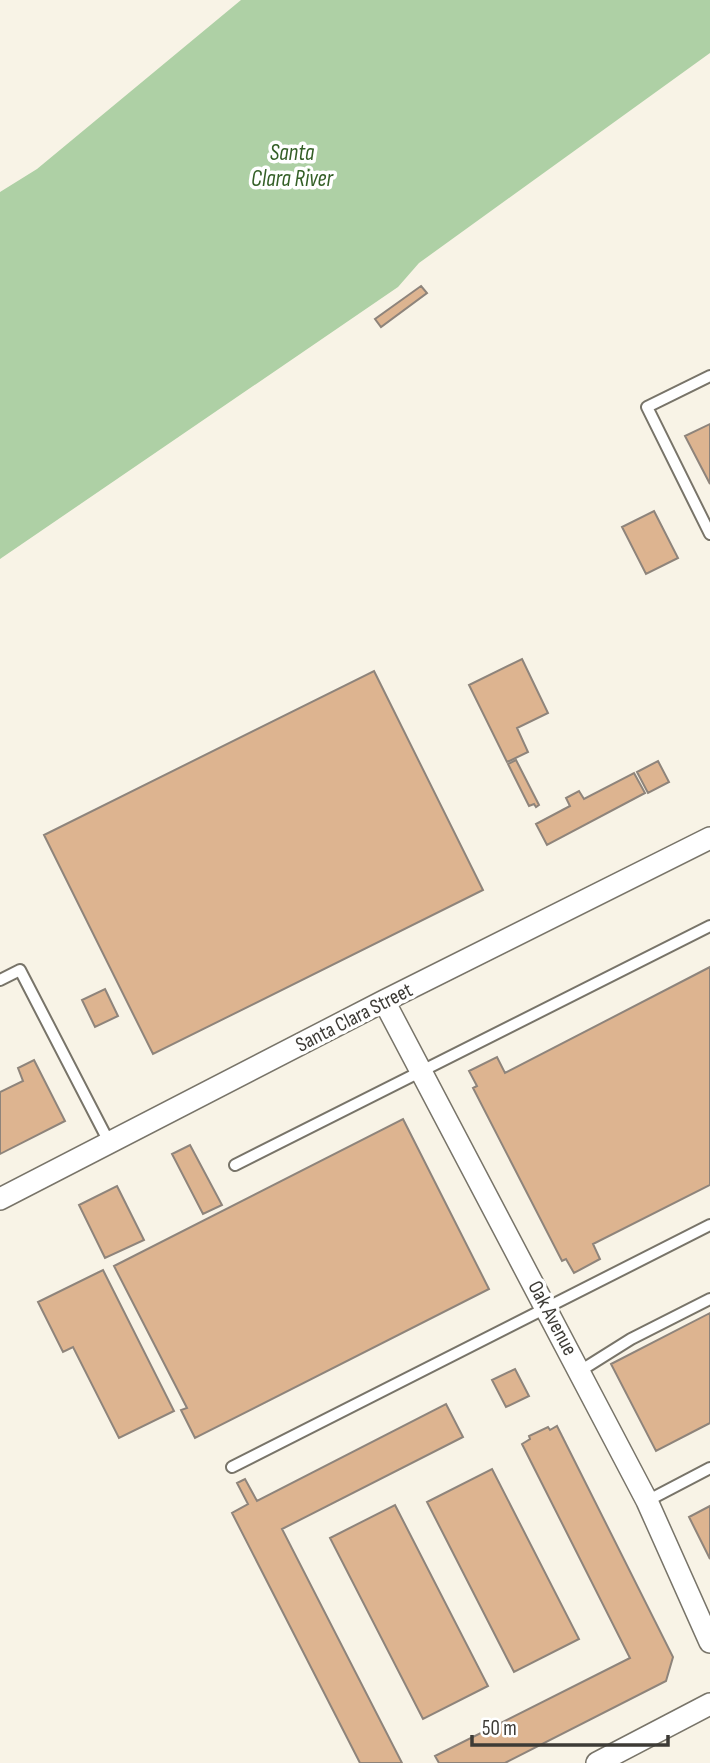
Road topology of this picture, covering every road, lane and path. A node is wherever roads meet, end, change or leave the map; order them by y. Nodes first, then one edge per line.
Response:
1 (710, 376) edge
2 (710, 534) edge
3 (710, 838) edge
4 (710, 926) edge
5 (0, 980) edge
6 (384, 1001) junction
7 (420, 1070) junction
8 (110, 1142) junction
9 (235, 1165) dead end
10 (0, 1199) edge
11 (710, 1225) edge
12 (710, 1299) edge
13 (547, 1306) junction
14 (580, 1371) junction
15 (232, 1467) dead end
16 (710, 1468) edge
17 (647, 1501) junction
18 (708, 1633) edge
19 (710, 1704) edge
20 (597, 1763) edge

1 - 2 lane
3 - 6 street, Santa Clara Street
4 - 7 lane
5 - 8 lane
6 - 7 street, Oak Avenue
6 - 8 street, Santa Clara Street
7 - 9 lane
7 - 13 street, Oak Avenue
8 - 10 street, Santa Clara Street
11 - 13 lane
12 - 14 lane
13 - 14 street, Oak Avenue
13 - 15 lane
14 - 17 street, Oak Avenue
16 - 17 lane
17 - 18 street, Oak Avenue
19 - 20 street

